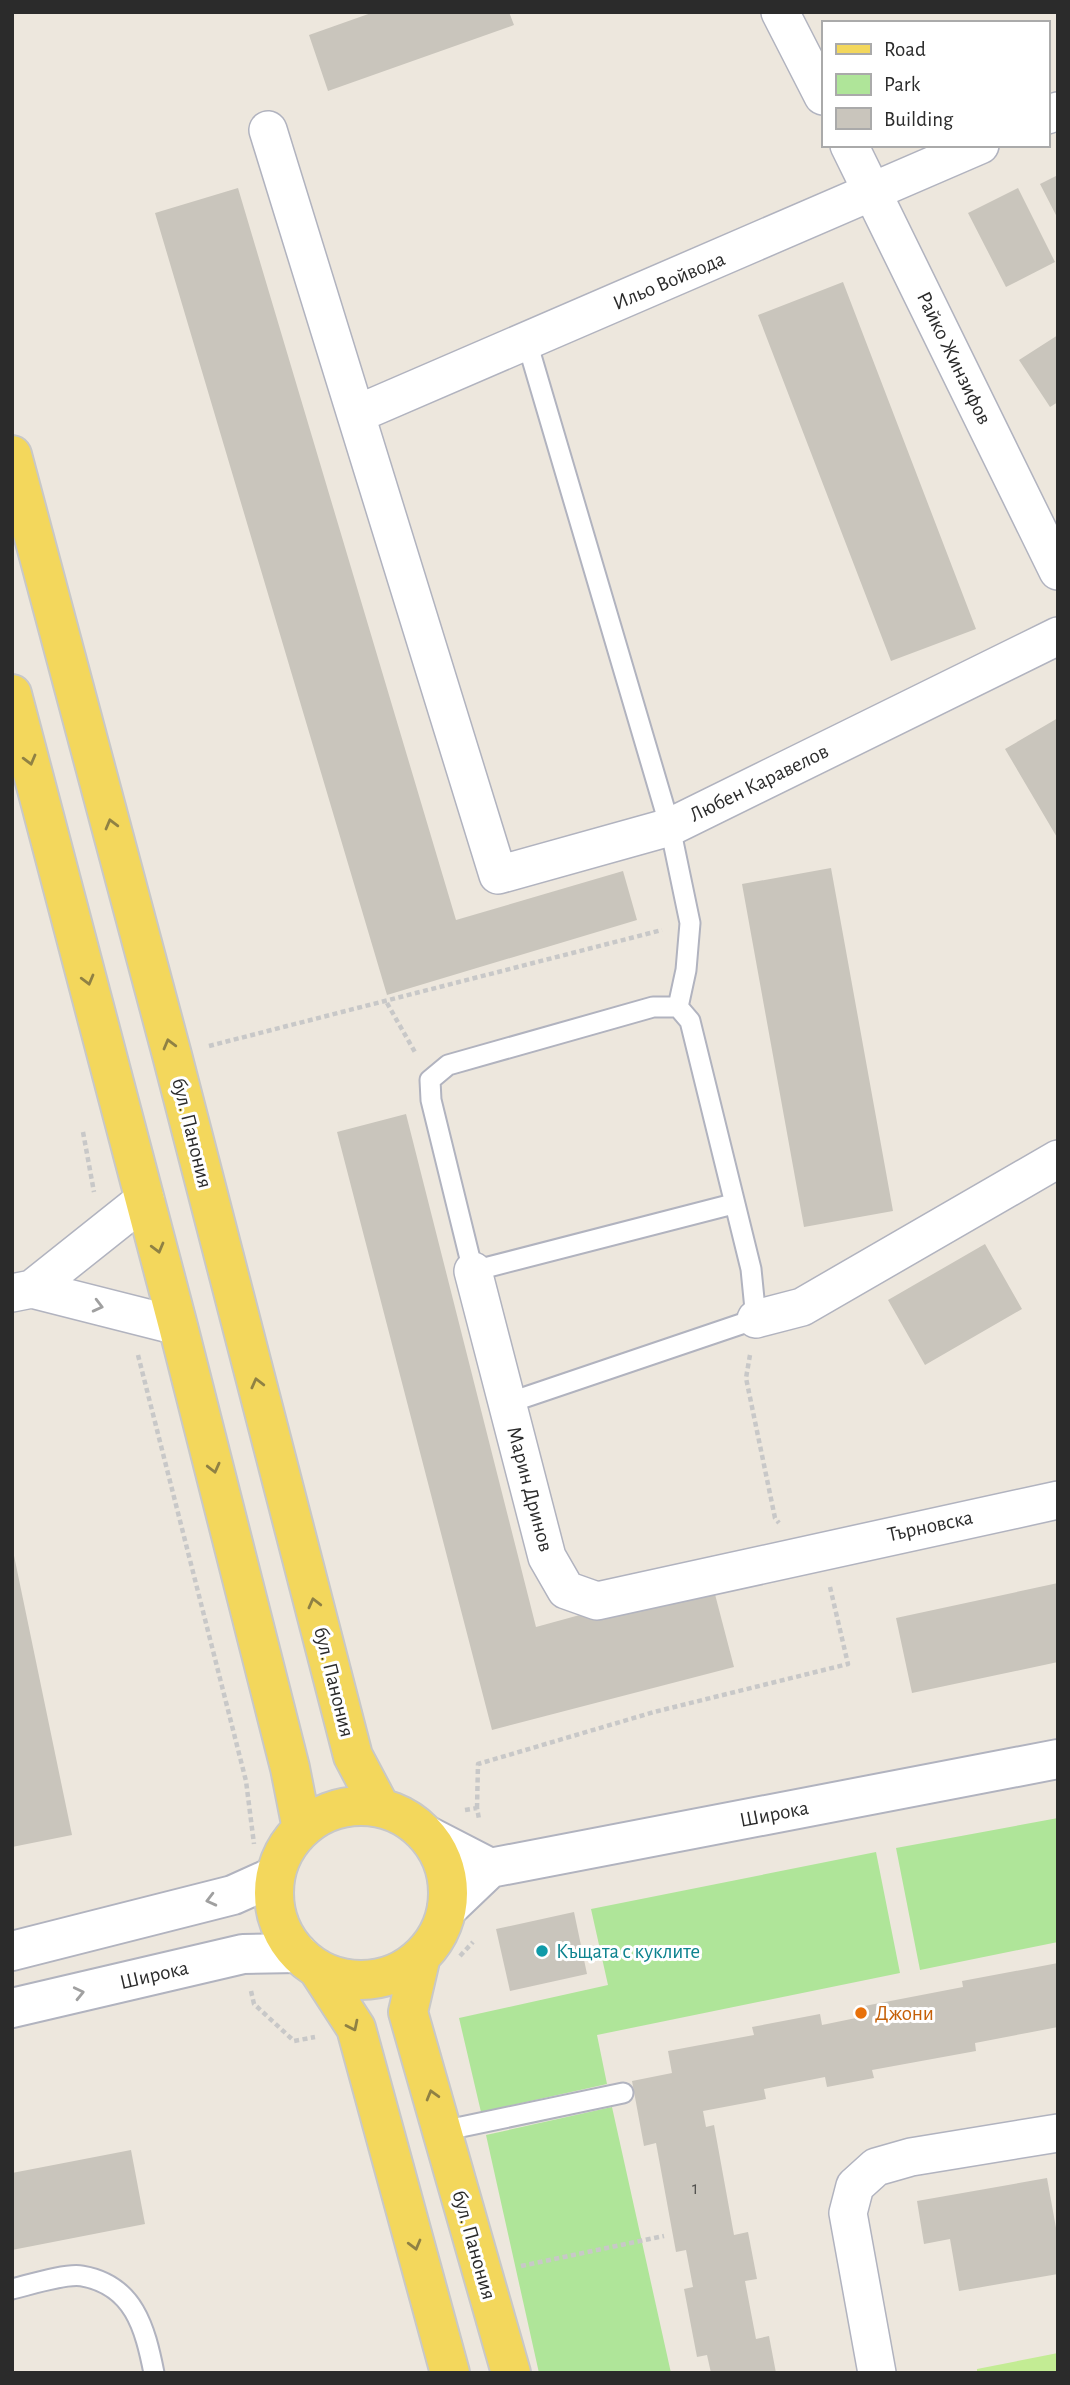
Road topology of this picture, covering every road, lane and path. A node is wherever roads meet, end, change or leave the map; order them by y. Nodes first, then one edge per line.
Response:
1 (780, 12) edge
2 (822, 94) edge
3 (268, 130) dead end
4 (850, 147) edge
5 (976, 147) edge
6 (873, 193) junction
7 (527, 342) junction
8 (357, 414) junction
9 (12, 456) edge
10 (1058, 571) edge
11 (1058, 636) edge
12 (12, 694) edge
13 (670, 827) junction
14 (690, 923) junction
15 (387, 1003) junction
16 (678, 1007) junction
17 (172, 1055) junction
18 (430, 1080) junction
19 (82, 1128) dead end
20 (1058, 1159) edge
21 (145, 1199) junction
22 (733, 1204) junction
23 (101, 1234) junction
24 (473, 1271) junction
25 (22, 1291) edge
26 (128, 1313) junction
27 (756, 1319) junction
28 (178, 1326) junction
29 (508, 1403) junction
30 (1058, 1500) edge
31 (803, 1553) junction
32 (1058, 1759) edge
33 (380, 1807) junction
34 (477, 1808) junction
35 (441, 1824) junction
36 (302, 1829) junction
37 (490, 1868) junction
38 (275, 1876) junction
39 (233, 1895) junction
40 (447, 1909) junction
41 (480, 1934) dead end
42 (12, 1951) edge
43 (243, 1954) junction
44 (437, 1959) junction
45 (308, 1961) junction
46 (12, 2008) edge
47 (356, 2028) junction
48 (623, 2093) dead end
49 (442, 2131) junction
50 (1058, 2133) edge
51 (663, 2236) dead end
52 (482, 2274) junction
53 (12, 2289) edge
54 (154, 2373) edge
55 (450, 2373) edge
56 (511, 2373) edge
57 (877, 2373) edge

1 - 2 street
3 - 8 street
4 - 6 street, Райко Жинзифов
5 - 6 street, Ильо Войвода
6 - 7 street, Ильо Войвода
6 - 10 street, Райко Жинзифов
7 - 8 street, Ильо Войвода
7 - 13 lane
8 - 13 street
17 -> 9 main road, бул. Панония
11 - 13 street, Любен Каравелов
12 -> 21 main road
13 - 14 lane, Любен Каравелов
14 - 15 path
14 - 16 lane, Любен Каравелов
15 - 17 path
15 - 18 path
16 - 18 lane
16 - 22 lane
33 -> 17 main road, бул. Панония
18 - 24 lane
19 - 23 path
20 - 27 street
21 - 23 street
21 -> 28 main road
22 - 24 lane
22 - 27 lane
23 - 25 street
24 - 29 street, Марин Дринов
25 -> 26 street
26 - 28 street
26 - 39 path
27 - 29 lane
27 - 31 path
28 -> 36 main road
29 - 31 street, Марин Дринов
30 - 31 street, Търновска
31 - 34 path
32 - 37 main road, Широка
33 - 35 main road, бул. Панония
33 - 36 main road, бул. Панония
34 - 35 path
34 - 37 path
35 - 37 main road
35 - 40 main road, бул. Панония
36 - 38 main road, бул. Панония
37 - 40 main road
38 - 39 main road
38 - 45 main road, бул. Панония
39 -> 42 main road
40 - 44 main road, бул. Панония
41 - 44 path
43 - 45 main road, Широка
46 -> 43 main road, Широка
43 - 47 path
44 - 45 main road, бул. Панония
49 -> 44 main road, бул. Панония
45 -> 47 main road, бул. Панония
47 -> 55 main road, бул. Панония
48 - 49 lane
49 - 52 main road, бул. Панония
50 - 57 street
51 - 52 path
52 - 56 main road, бул. Панония
53 - 54 lane

